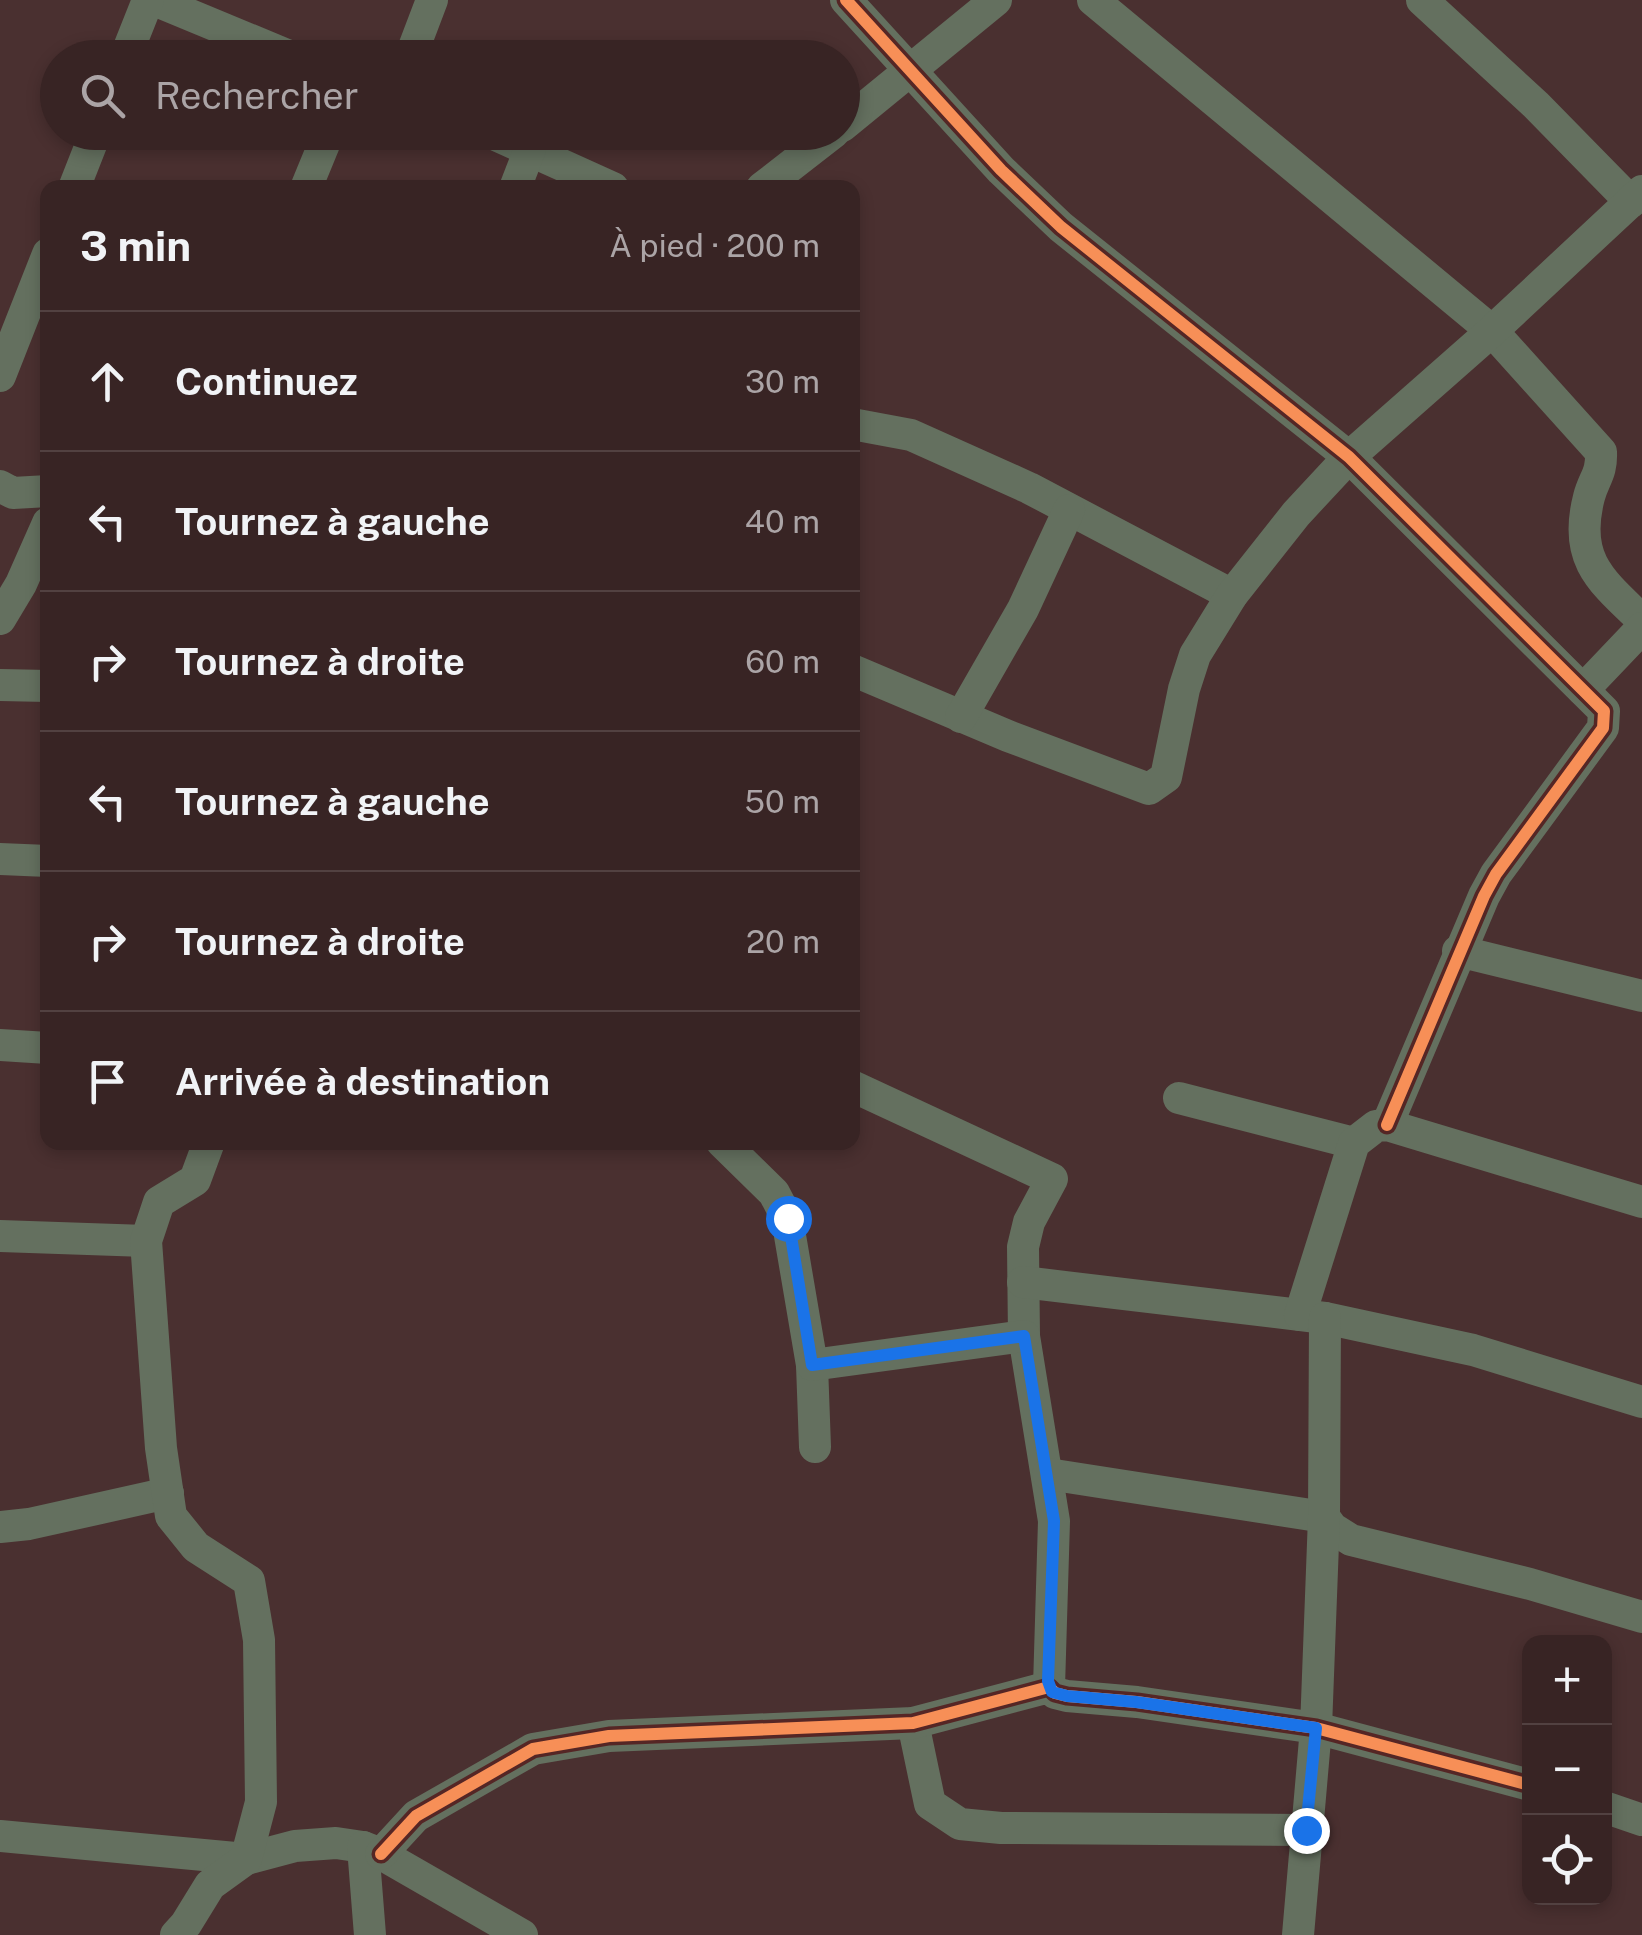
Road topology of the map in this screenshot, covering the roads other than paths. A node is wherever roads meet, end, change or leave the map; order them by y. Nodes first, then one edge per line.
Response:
1 (151, 0) edge
2 (432, 0) edge
3 (846, 0) edge
4 (996, 0) edge
5 (1092, 0) edge
6 (1422, 0) edge
7 (133, 40) edge
8 (250, 40) edge
9 (417, 40) edge
10 (912, 72) junction
11 (860, 112) edge
12 (89, 150) edge
13 (322, 150) edge
14 (529, 150) edge
15 (534, 150) edge
16 (811, 150) edge
17 (77, 180) edge
18 (309, 180) edge
19 (518, 180) edge
20 (597, 180) edge
21 (772, 180) edge
22 (1636, 196) edge
23 (40, 274) edge
24 (1492, 331) junction
25 (0, 376) edge
26 (860, 425) edge
27 (1349, 457) junction
28 (0, 486) edge
29 (40, 491) edge
30 (1069, 510) junction
31 (40, 540) edge
32 (1232, 595) junction
33 (0, 618) edge
34 (1642, 620) edge
35 (1642, 628) edge
36 (860, 673) edge
37 (0, 685) edge
38 (40, 686) edge
39 (1583, 690) junction
40 (960, 716) junction
41 (0, 859) edge
42 (40, 861) edge
43 (1458, 951) junction
44 (1642, 996) edge
45 (0, 1045) edge
46 (40, 1048) edge
47 (860, 1090) edge
48 (1179, 1098) dead end
49 (1387, 1125) junction
50 (1354, 1143) junction
51 (206, 1150) edge
52 (730, 1150) edge
53 (1642, 1202) edge
54 (0, 1236) edge
55 (146, 1241) junction
56 (1023, 1282) junction
57 (1313, 1316) junction
58 (1024, 1336) junction
59 (812, 1365) junction
60 (1642, 1402) edge
61 (815, 1447) dead end
62 (1048, 1474) junction
63 (168, 1493) junction
64 (1324, 1516) junction
65 (0, 1527) edge
66 (1642, 1617) edge
67 (1050, 1687) junction
68 (914, 1722) junction
69 (1316, 1728) junction
70 (1522, 1782) edge
71 (1612, 1811) edge
72 (1642, 1820) edge
73 (1306, 1830) junction
74 (0, 1836) edge
75 (372, 1851) junction
76 (246, 1859) junction
77 (176, 1935) edge
78 (370, 1935) edge
79 (522, 1935) edge
80 (1298, 1935) edge

1 - 7 street
1 - 8 street
2 - 9 street
3 - 10 street
4 - 10 street
5 - 24 street
6 - 22 street
10 - 11 street
10 - 27 street
12 - 17 street
13 - 18 street
14 - 19 street
15 - 20 street
16 - 21 street
22 - 24 street
23 - 25 street
24 - 27 street
24 - 34 street
26 - 30 street
27 - 32 street
27 - 39 street
28 - 29 street
30 - 32 street
30 - 40 street
31 - 33 street
32 - 40 street
35 - 39 street
36 - 40 street
37 - 38 street
39 - 43 street
41 - 42 street
43 - 44 street
43 - 49 street
45 - 46 street
47 - 56 street
48 - 50 street
49 - 50 street
49 - 53 street
50 - 57 street
51 - 55 street
52 - 59 street
54 - 55 street
55 - 63 street
56 - 57 street
56 - 58 street
57 - 60 street
57 - 64 street
58 - 59 street
58 - 62 street
59 - 61 street
62 - 64 street
62 - 67 street
63 - 65 street
63 - 76 street
64 - 66 street
64 - 69 street
67 - 68 street
67 - 69 street
68 - 73 street
68 - 75 street
69 - 70 street
69 - 73 street
71 - 72 street
73 - 80 street
74 - 76 street
75 - 76 street
75 - 78 street
75 - 79 street
76 - 77 street

